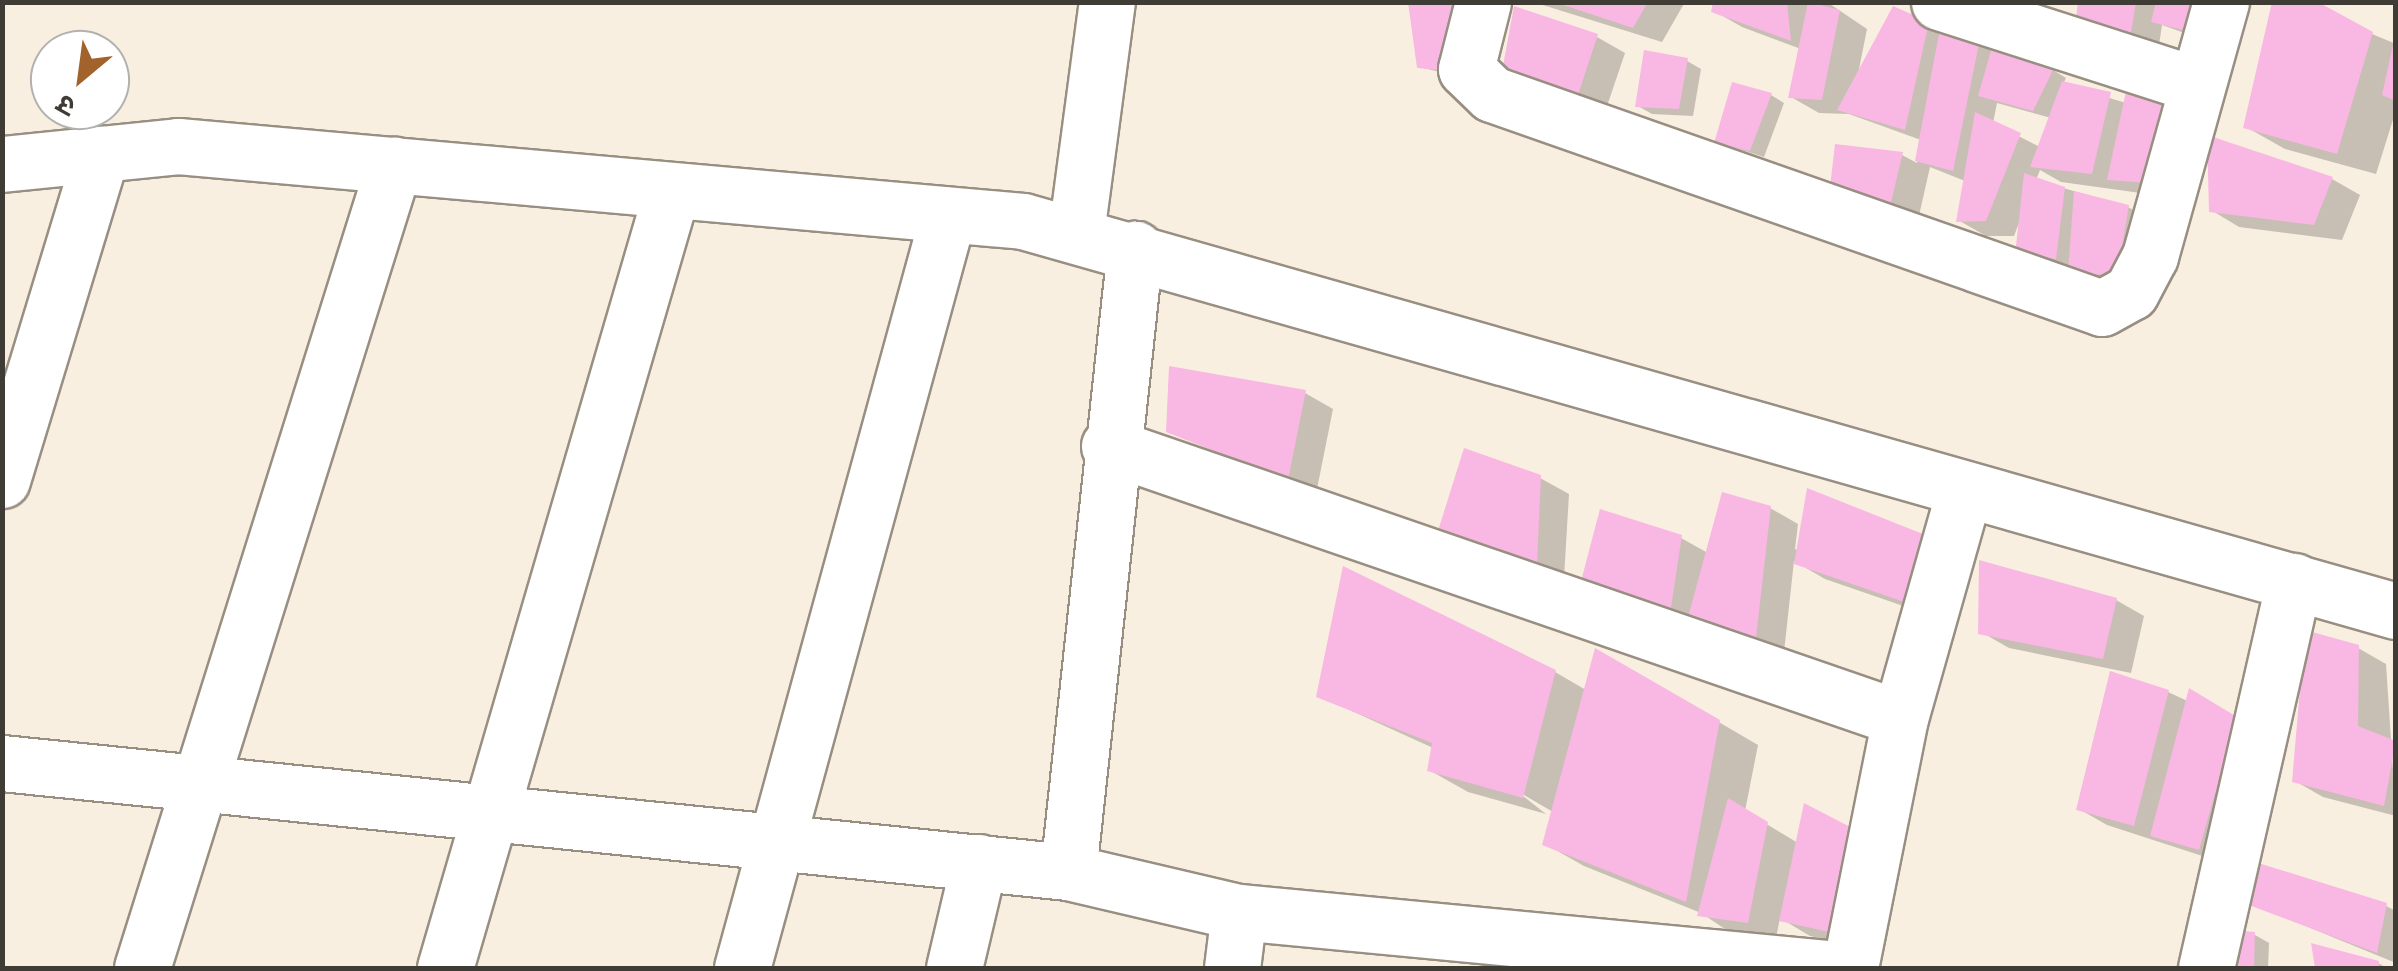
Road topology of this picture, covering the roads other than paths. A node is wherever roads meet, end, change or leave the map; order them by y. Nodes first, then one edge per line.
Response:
1 (1107, 2) edge
2 (1483, 2) edge
3 (1939, 2) edge
4 (2220, 2) edge
5 (2195, 84) junction
6 (102, 154) junction
7 (2, 164) edge
8 (394, 165) junction
9 (672, 190) junction
10 (1078, 212) junction
11 (948, 215) junction
12 (1136, 248) junction
13 (1110, 446) junction
14 (2, 480) edge
15 (1964, 492) junction
16 (2294, 580) junction
17 (2396, 611) edge
18 (1900, 718) junction
19 (2, 763) edge
20 (200, 783) junction
21 (493, 813) junction
22 (778, 842) junction
23 (979, 862) junction
24 (1068, 872) junction
25 (1239, 912) junction
26 (142, 968) edge
27 (445, 968) edge
28 (742, 968) edge
29 (954, 968) edge
30 (1232, 968) edge
31 (1824, 968) edge
32 (2206, 968) edge

1 - 10 street
2 - 5 street
3 - 5 street
4 - 5 street
6 - 7 street
6 - 8 street
6 - 14 street
8 - 9 street
8 - 20 street
9 - 11 street
9 - 21 street
10 - 11 street
10 - 12 street
11 - 22 street
12 - 13 street
12 - 15 street
13 - 18 street
13 - 24 street
15 - 16 street
15 - 18 street
16 - 17 street
16 - 32 street
18 - 31 street
19 - 20 street
20 - 21 street
20 - 26 street
21 - 22 street
21 - 27 street
22 - 23 street
22 - 28 street
23 - 24 street
23 - 29 street
24 - 25 street
25 - 30 street
25 - 31 street

